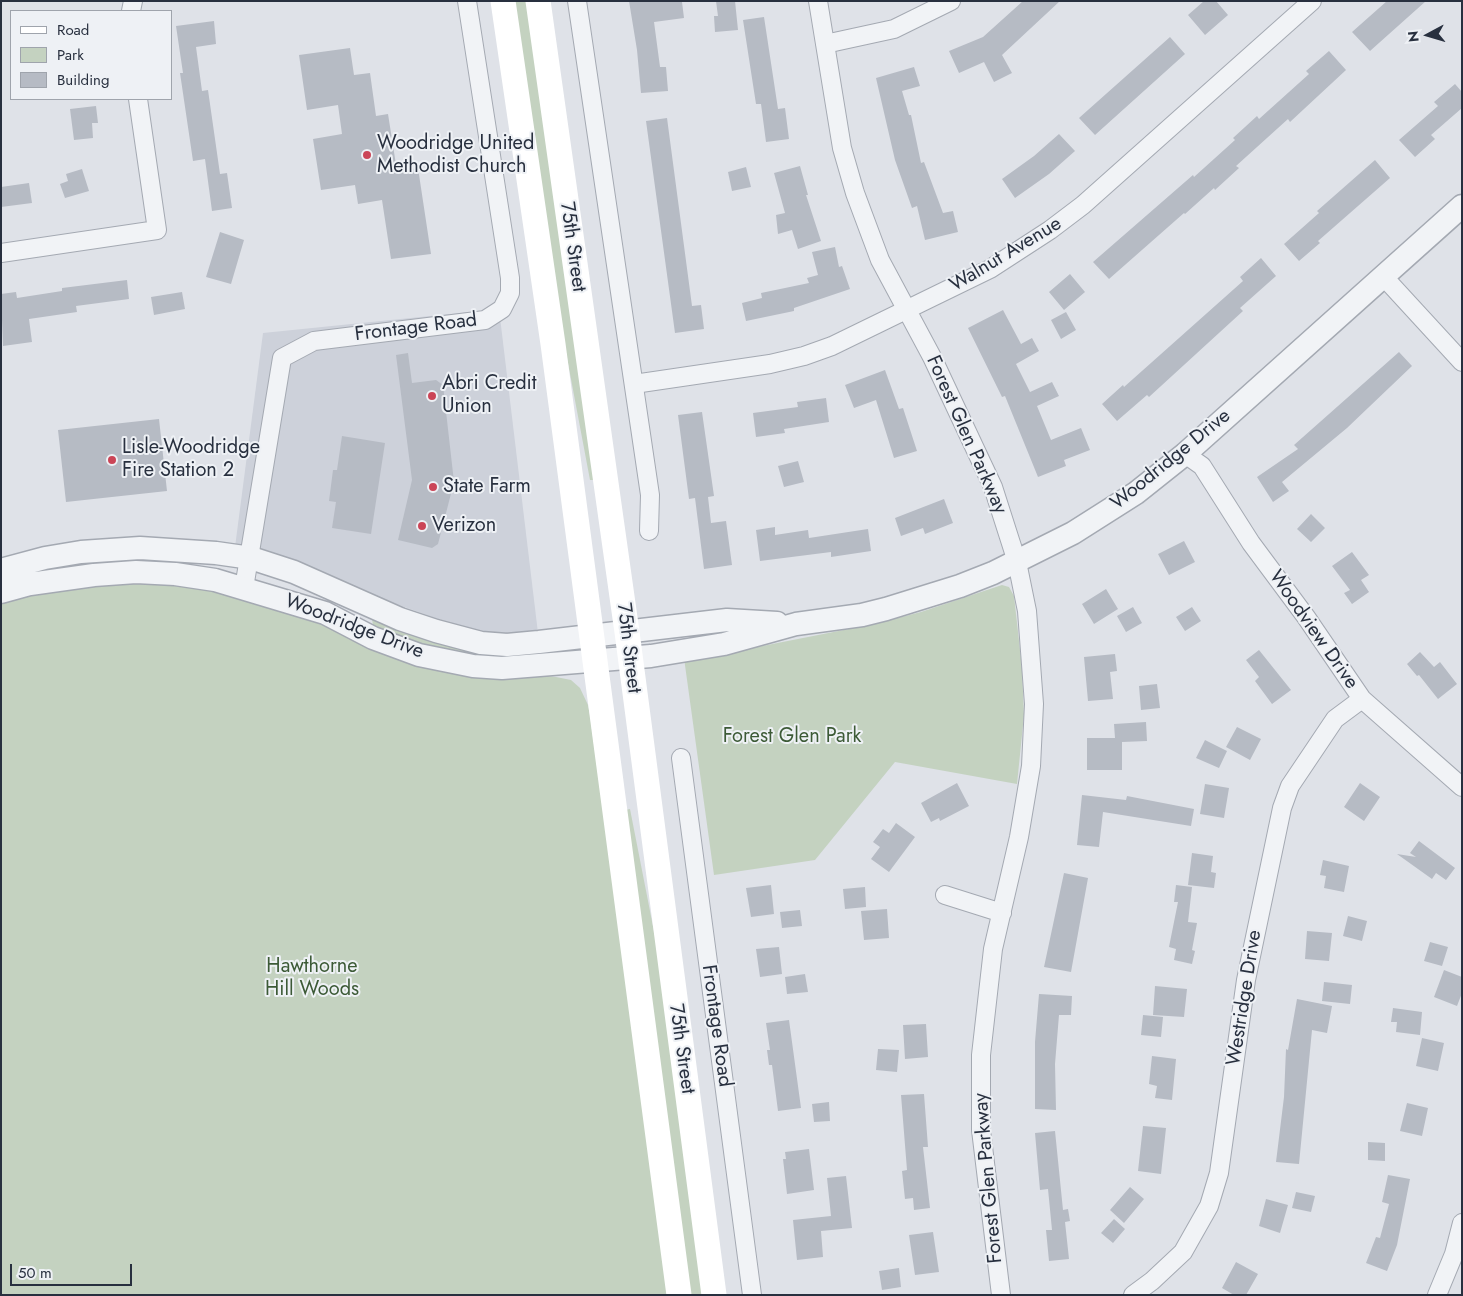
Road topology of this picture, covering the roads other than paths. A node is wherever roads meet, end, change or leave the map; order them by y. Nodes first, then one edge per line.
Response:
1 (467, 1) edge
2 (503, 1) edge
3 (538, 1) edge
4 (577, 1) edge
5 (818, 1) edge
6 (951, 1) edge
7 (1312, 1) edge
8 (825, 44) junction
9 (138, 100) edge
10 (1462, 206) edge
11 (1, 253) edge
12 (1383, 276) junction
13 (906, 309) junction
14 (1462, 362) edge
15 (634, 384) junction
16 (1185, 454) junction
17 (649, 531) dead end
18 (250, 558) junction
19 (1017, 562) junction
20 (1, 570) edge
21 (244, 588) junction
22 (1, 592) edge
23 (796, 624) junction
24 (626, 632) junction
25 (591, 636) junction
26 (630, 658) junction
27 (595, 661) junction
28 (1362, 699) junction
29 (681, 758) dead end
30 (1462, 787) edge
31 (944, 895) dead end
32 (1002, 912) junction
33 (1462, 1223) edge
34 (678, 1295) edge
35 (714, 1295) edge
36 (752, 1295) edge
37 (1001, 1295) edge
38 (1133, 1295) edge
39 (1437, 1295) edge

1 - 18 street, Frontage Road
2 - 25 main road, 75th Street
3 - 24 main road, 75th Street
4 - 15 street
5 - 8 street, Forest Glen Parkway
6 - 8 street
7 - 13 street, Walnut Avenue
8 - 13 street, Forest Glen Parkway
9 - 11 street
10 - 12 street, Woodridge Drive
12 - 14 street
12 - 16 street, Woodridge Drive
13 - 15 street, Walnut Avenue
13 - 19 street, Forest Glen Parkway
15 - 17 street
16 - 19 street, Woodridge Drive
16 - 28 street, Woodview Drive
18 - 20 street, Woodridge Drive
18 - 21 street, Frontage Road
18 - 25 street, Woodridge Drive
19 - 23 street, Woodridge Drive
19 - 32 street, Forest Glen Parkway
21 - 22 street, Woodridge Drive
21 - 27 street, Woodridge Drive
23 - 24 street, Woodridge Drive
23 - 26 street, Woodridge Drive
24 - 25 street, Woodridge Drive
24 - 26 main road, 75th Street
25 - 27 main road, 75th Street
26 - 27 street, Woodridge Drive
26 - 35 main road, 75th Street
27 - 34 main road, 75th Street
28 - 30 street, Woodview Drive
28 - 38 street, Westridge Drive
29 - 36 street, Frontage Road
31 - 32 street
32 - 37 street, Forest Glen Parkway
33 - 39 street

